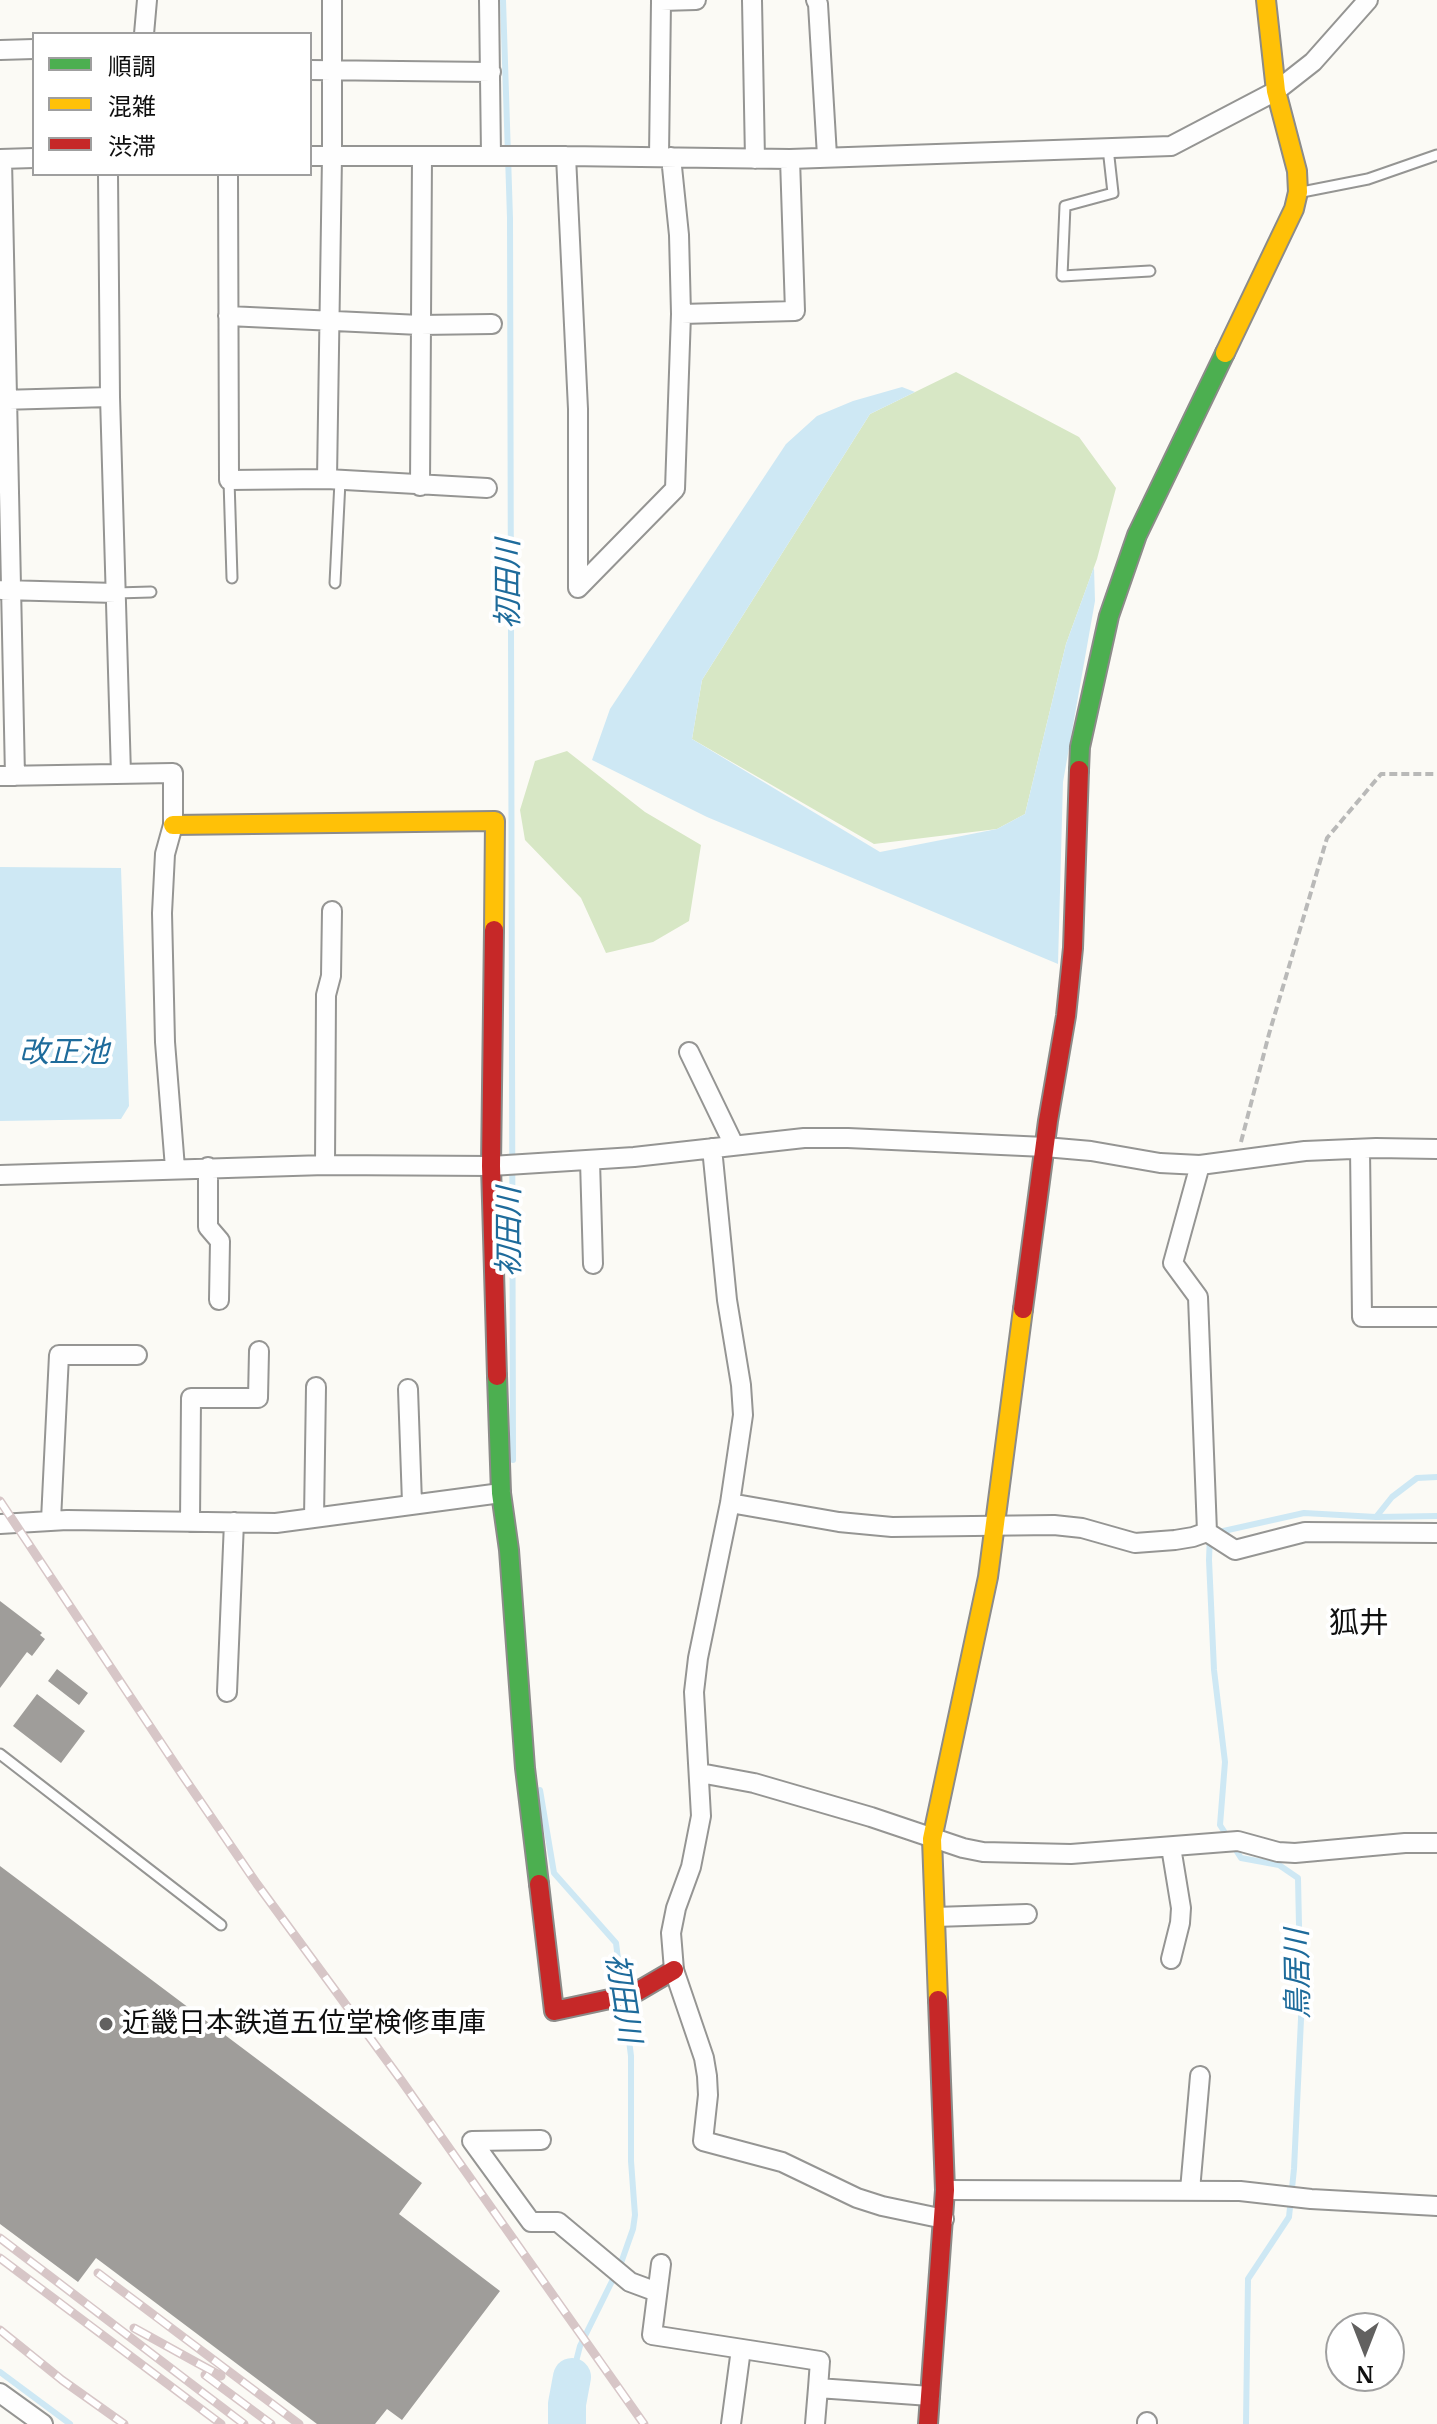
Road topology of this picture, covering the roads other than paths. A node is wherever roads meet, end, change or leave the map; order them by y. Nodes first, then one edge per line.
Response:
1 (147, 0) edge
2 (332, 0) edge
3 (489, 0) edge
4 (696, 0) edge
5 (752, 0) edge
6 (816, 0) edge
7 (1266, 0) edge
8 (1368, 0) edge
9 (144, 32) edge
10 (32, 49) edge
11 (0, 50) edge
12 (312, 70) edge
13 (331, 70) junction
14 (491, 72) junction
15 (1276, 91) junction
16 (1108, 148) junction
17 (491, 155) junction
18 (1437, 155) edge
19 (312, 156) edge
20 (332, 156) junction
21 (422, 156) junction
22 (566, 156) junction
23 (665, 156) junction
24 (827, 156) junction
25 (32, 158) edge
26 (755, 159) junction
27 (790, 159) junction
28 (1, 160) edge
29 (108, 176) edge
30 (228, 176) edge
31 (1298, 192) junction
32 (1150, 271) dead end
33 (681, 314) junction
34 (228, 316) junction
35 (330, 322) junction
36 (492, 324) dead end
37 (420, 325) junction
38 (110, 397) junction
39 (4, 400) edge
40 (229, 480) junction
41 (334, 480) junction
42 (420, 486) junction
43 (487, 488) dead end
44 (232, 578) dead end
45 (335, 583) dead end
46 (6, 590) edge
47 (151, 592) dead end
48 (116, 593) junction
49 (121, 774) junction
50 (8, 776) edge
51 (173, 825) junction
52 (332, 911) dead end
53 (689, 1052) dead end
54 (734, 1145) junction
55 (1045, 1147) junction
56 (712, 1148) junction
57 (1360, 1149) junction
58 (1437, 1149) edge
59 (590, 1161) junction
60 (325, 1165) junction
61 (1200, 1165) junction
62 (491, 1166) junction
63 (208, 1167) junction
64 (175, 1168) junction
65 (0, 1175) edge
66 (593, 1264) dead end
67 (219, 1300) dead end
68 (1437, 1317) edge
69 (259, 1351) dead end
70 (137, 1355) dead end
71 (316, 1387) dead end
72 (408, 1389) dead end
73 (501, 1493) junction
74 (412, 1503) junction
75 (730, 1503) junction
76 (314, 1518) junction
77 (51, 1520) junction
78 (190, 1522) junction
79 (234, 1522) junction
80 (0, 1524) edge
81 (996, 1525) junction
82 (1207, 1532) junction
83 (1437, 1533) edge
84 (227, 1692) dead end
85 (0, 1754) edge
86 (700, 1773) junction
87 (932, 1839) junction
88 (1437, 1843) edge
89 (1171, 1847) junction
90 (1027, 1914) dead end
91 (935, 1917) junction
92 (221, 1925) dead end
93 (1171, 1959) dead end
94 (674, 1970) junction
95 (1200, 2076) dead end
96 (541, 2140) dead end
97 (945, 2190) junction
98 (1190, 2190) junction
99 (1437, 2206) edge
100 (944, 2219) junction
101 (661, 2264) dead end
102 (657, 2292) junction
103 (741, 2349) junction
104 (818, 2388) junction
105 (0, 2393) edge
106 (930, 2396) junction
107 (43, 2424) edge
108 (731, 2424) edge
109 (815, 2424) edge
110 (928, 2424) edge

1 - 9 street
2 - 13 street
3 - 14 street
4 - 23 street
5 - 26 street
6 - 24 street
7 - 15 street
8 - 15 street
10 - 11 street
12 - 13 street
13 - 14 street
13 - 20 street
14 - 17 street
15 - 16 street
15 - 31 street
16 - 24 street
16 - 32 lane
17 - 21 street
17 - 22 street
18 - 31 lane
19 - 20 street
20 - 21 street
20 - 35 street
21 - 37 street
22 - 23 street
22 - 33 street
23 - 26 street
23 - 33 street
24 - 27 street
25 - 28 street
26 - 27 street
27 - 33 street
28 - 39 street
29 - 38 street
30 - 34 street
31 - 55 street
34 - 35 street
34 - 40 street
35 - 37 street
35 - 41 street
36 - 37 street
37 - 42 street
38 - 39 street
38 - 48 street
39 - 46 street
40 - 41 street
40 - 44 lane
41 - 42 street
41 - 45 lane
42 - 43 street
46 - 48 street
46 - 50 street
47 - 48 lane
48 - 49 street
49 - 50 street
49 - 51 street
51 - 62 street
51 - 64 street
52 - 60 street
53 - 54 street
54 - 55 street
54 - 56 street
55 - 61 street
55 - 81 street
56 - 59 street
56 - 75 street
57 - 58 street
57 - 61 street
57 - 68 street
59 - 62 street
59 - 66 street
60 - 62 street
60 - 63 street
61 - 82 street
62 - 73 street
63 - 64 street
63 - 67 street
64 - 65 street
69 - 78 street
70 - 77 street
71 - 76 street
72 - 74 street
73 - 74 street
73 - 94 street
74 - 76 street
75 - 81 street
75 - 86 street
76 - 79 street
77 - 78 street
77 - 80 street
78 - 79 street
79 - 84 street
81 - 82 street
81 - 87 street
82 - 83 street
85 - 92 lane
86 - 87 street
86 - 94 street
87 - 89 street
87 - 91 street
88 - 89 street
89 - 93 street
90 - 91 street
91 - 97 street
94 - 100 street
95 - 98 street
96 - 102 street
97 - 98 street
97 - 100 street
98 - 99 street
100 - 106 street
101 - 102 street
102 - 103 street
103 - 104 street
103 - 108 street
104 - 106 street
104 - 109 street
105 - 107 street
106 - 110 street

